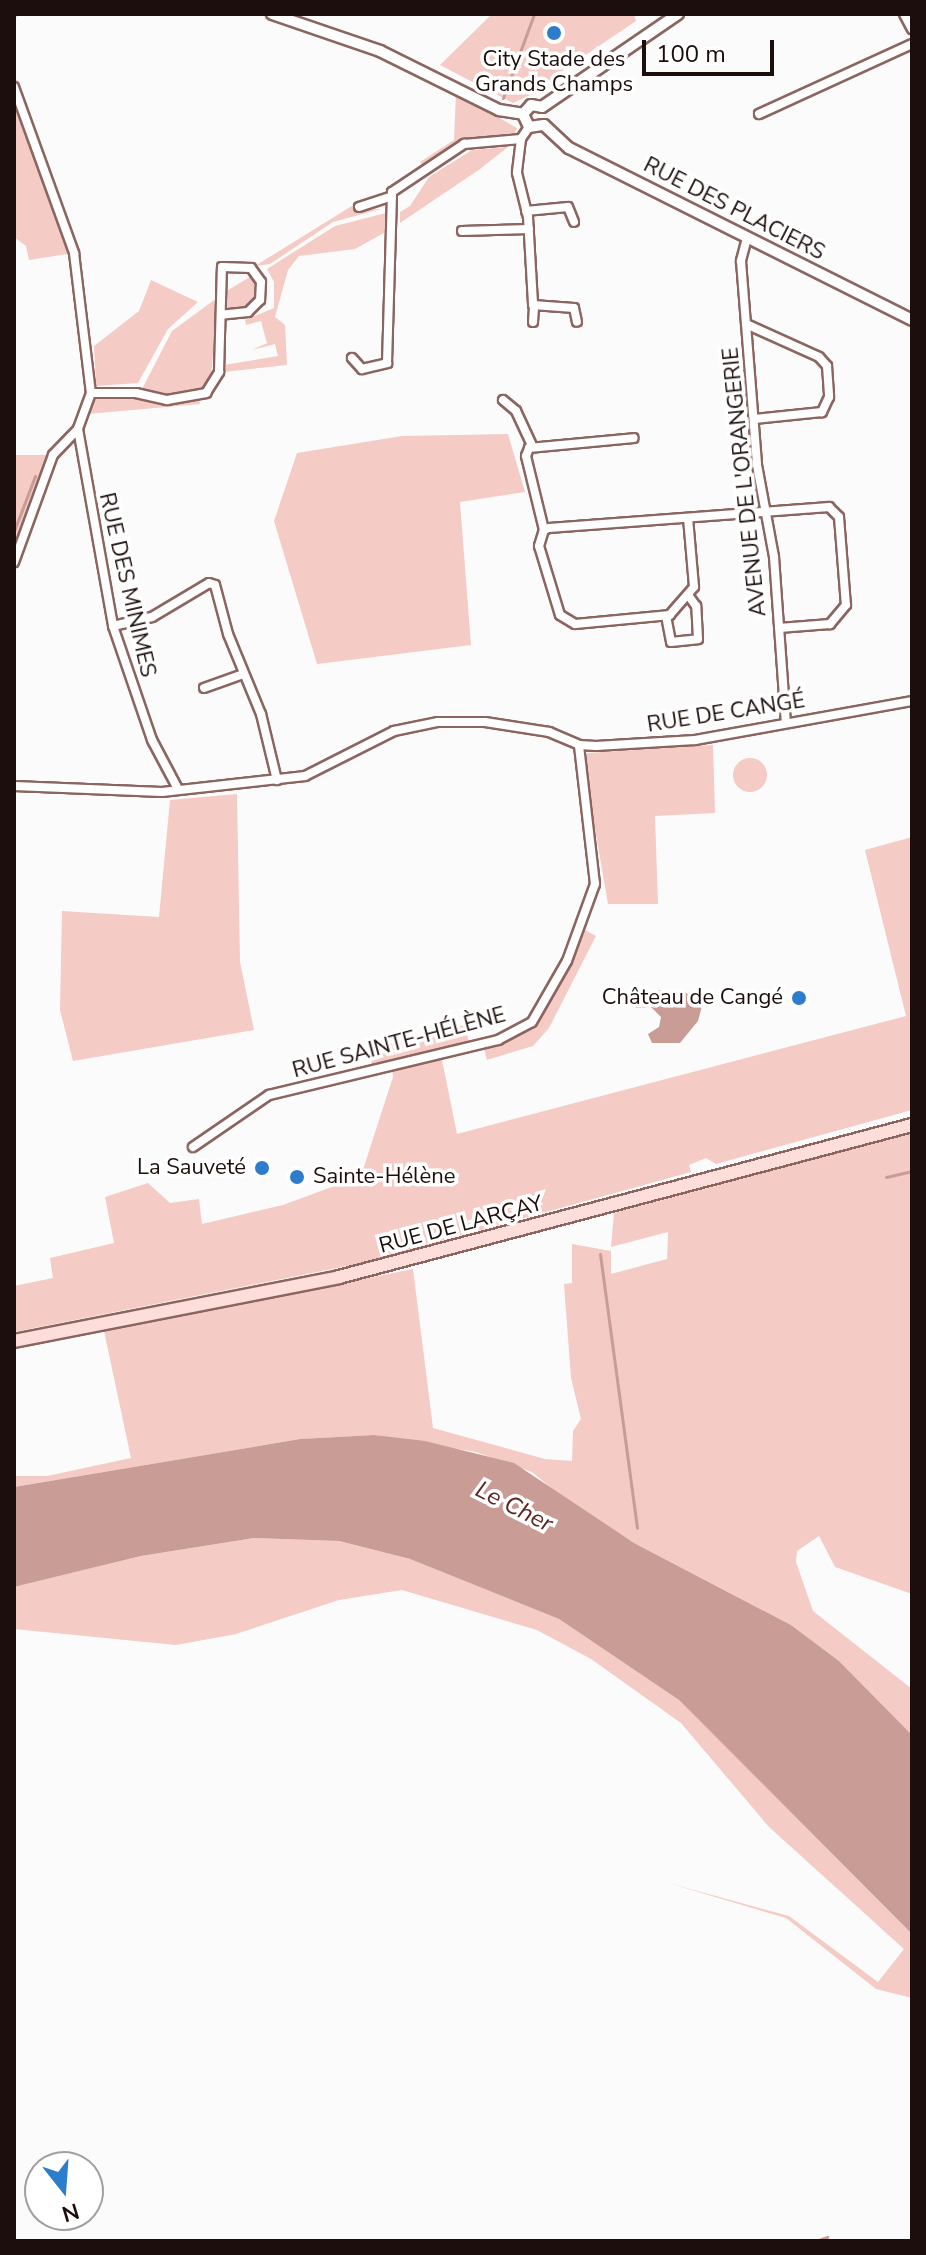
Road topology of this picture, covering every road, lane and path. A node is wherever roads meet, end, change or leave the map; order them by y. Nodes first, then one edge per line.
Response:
1 (272, 14) edge
2 (678, 14) edge
3 (904, 14) edge
4 (912, 29) edge
5 (912, 44) edge
6 (14, 87) edge
7 (542, 107) junction
8 (523, 114) junction
9 (759, 114) dead end
10 (544, 125) junction
11 (529, 127) junction
12 (521, 139) junction
13 (390, 197) junction
14 (359, 207) dead end
15 (526, 211) junction
16 (574, 222) dead end
17 (529, 229) junction
18 (462, 231) dead end
19 (747, 238) junction
20 (534, 308) junction
21 (221, 315) junction
22 (912, 320) edge
23 (533, 322) dead end
24 (577, 322) dead end
25 (746, 324) junction
26 (352, 358) dead end
27 (91, 393) junction
28 (503, 400) dead end
29 (754, 419) junction
30 (78, 429) junction
31 (634, 438) dead end
32 (532, 445) junction
33 (765, 512) junction
34 (688, 518) junction
35 (546, 529) junction
36 (14, 562) edge
37 (688, 595) junction
38 (666, 616) junction
39 (113, 626) junction
40 (779, 628) junction
41 (243, 674) junction
42 (204, 688) dead end
43 (912, 701) edge
44 (786, 723) junction
45 (579, 745) junction
46 (277, 780) junction
47 (14, 786) edge
48 (178, 789) junction
49 (912, 1125) edge
50 (193, 1147) dead end
51 (14, 1341) edge

1 - 8 street
2 - 7 street
3 - 4 street
5 - 9 street
6 - 27 street
7 - 8 street
7 - 10 street
8 - 11 street
10 - 11 street
10 - 19 street, RUE DES PLACIERS
11 - 12 street
12 - 13 street
12 - 15 street
13 - 14 street
13 - 26 street
15 - 16 street
15 - 17 street
17 - 18 street
17 - 20 street
19 - 22 street, RUE DES PLACIERS
19 - 25 street, AVENUE DE L'ORANGERIE
20 - 23 street
20 - 24 street
21 - 21 street
21 - 27 street
25 - 29 street, AVENUE DE L'ORANGERIE
25 - 29 street
27 - 30 street
28 - 32 street
29 - 33 street, AVENUE DE L'ORANGERIE
30 - 36 street
30 - 39 street, RUE DES MINIMES
31 - 32 street
32 - 35 street
33 - 34 street
33 - 40 street, AVENUE DE L'ORANGERIE
33 - 40 street
34 - 35 street
34 - 37 street
35 - 38 street
37 - 38 street
37 - 38 street
39 - 41 street
39 - 48 street, RUE DES MINIMES
40 - 44 street, AVENUE DE L'ORANGERIE
41 - 42 street
41 - 46 street
43 - 44 street, RUE DE CANGÉ
44 - 45 street, RUE DE CANGÉ
45 - 46 street, RUE DE CANGÉ
45 - 50 street, RUE SAINTE-HÉLÈNE
46 - 48 street, RUE DE CANGÉ
47 - 48 street, RUE DE CANGÉ
49 - 51 main road, RUE DE LARÇAY

